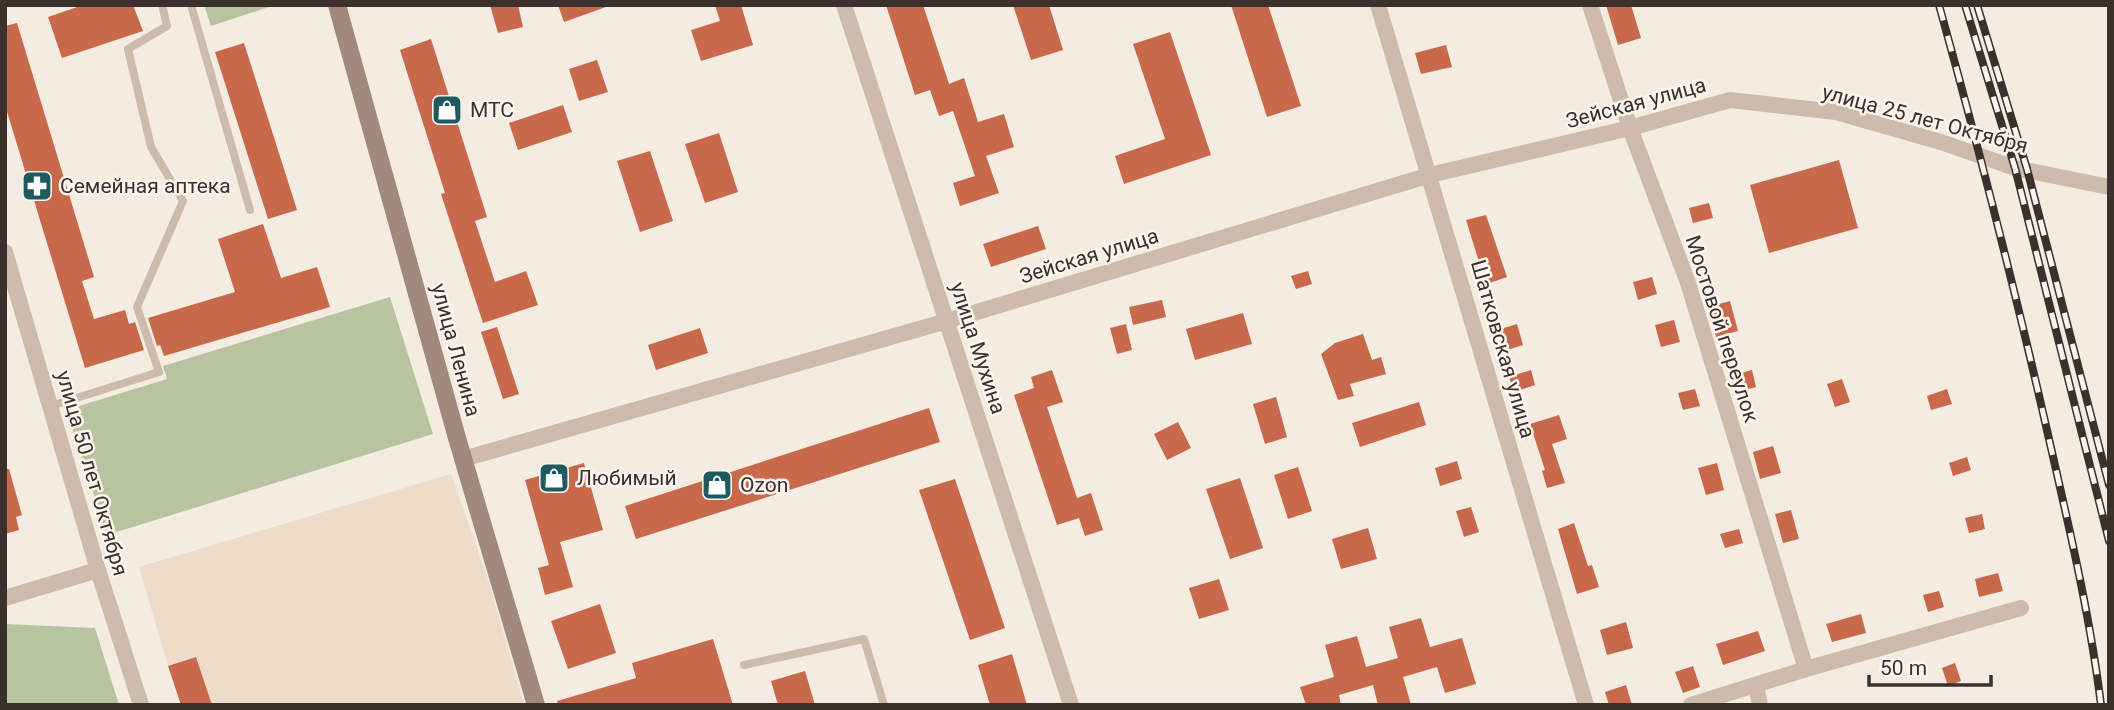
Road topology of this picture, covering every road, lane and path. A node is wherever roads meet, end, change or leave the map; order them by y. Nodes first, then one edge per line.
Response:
1 (163, 5) edge
2 (191, 5) edge
3 (337, 5) edge
4 (844, 5) edge
5 (1378, 5) edge
6 (1590, 5) edge
7 (1730, 100) joint
8 (1630, 128) junction
9 (1430, 175) junction
10 (2109, 187) edge
11 (250, 210) dead end
12 (5, 252) edge
13 (947, 321) junction
14 (51, 406) junction
15 (463, 459) junction
16 (98, 569) junction
17 (5, 598) edge
18 (2021, 608) dead end
19 (744, 665) dead end
20 (1806, 669) junction
21 (1756, 686) junction
22 (141, 705) edge
23 (536, 705) edge
24 (884, 705) edge
25 (1071, 705) edge
26 (1587, 705) edge
27 (1691, 705) edge
28 (1760, 705) edge

1 - 14 lane
2 - 11 lane
3 - 15 main road, улица Ленина
4 - 13 street, улица Мухина
5 - 9 street, Шатковская улица
6 - 8 street, Мостовой переулок
7 - 8 street, Зейская улица
7 - 10 street, улица 25 лет Октября
8 - 9 street, Зейская улица
8 - 20 street, Мостовой переулок
9 - 13 street, Зейская улица
9 - 26 street, Шатковская улица
12 - 14 street, улица 50 лет Октября
13 - 15 street, Зейская улица
13 - 25 street, улица Мухина
14 - 16 street, улица 50 лет Октября
15 - 23 main road, улица Ленина
16 - 17 street
16 - 22 street, улица 50 лет Октября
18 - 20 street
19 - 24 lane
20 - 21 street
21 - 27 street
21 - 28 street

